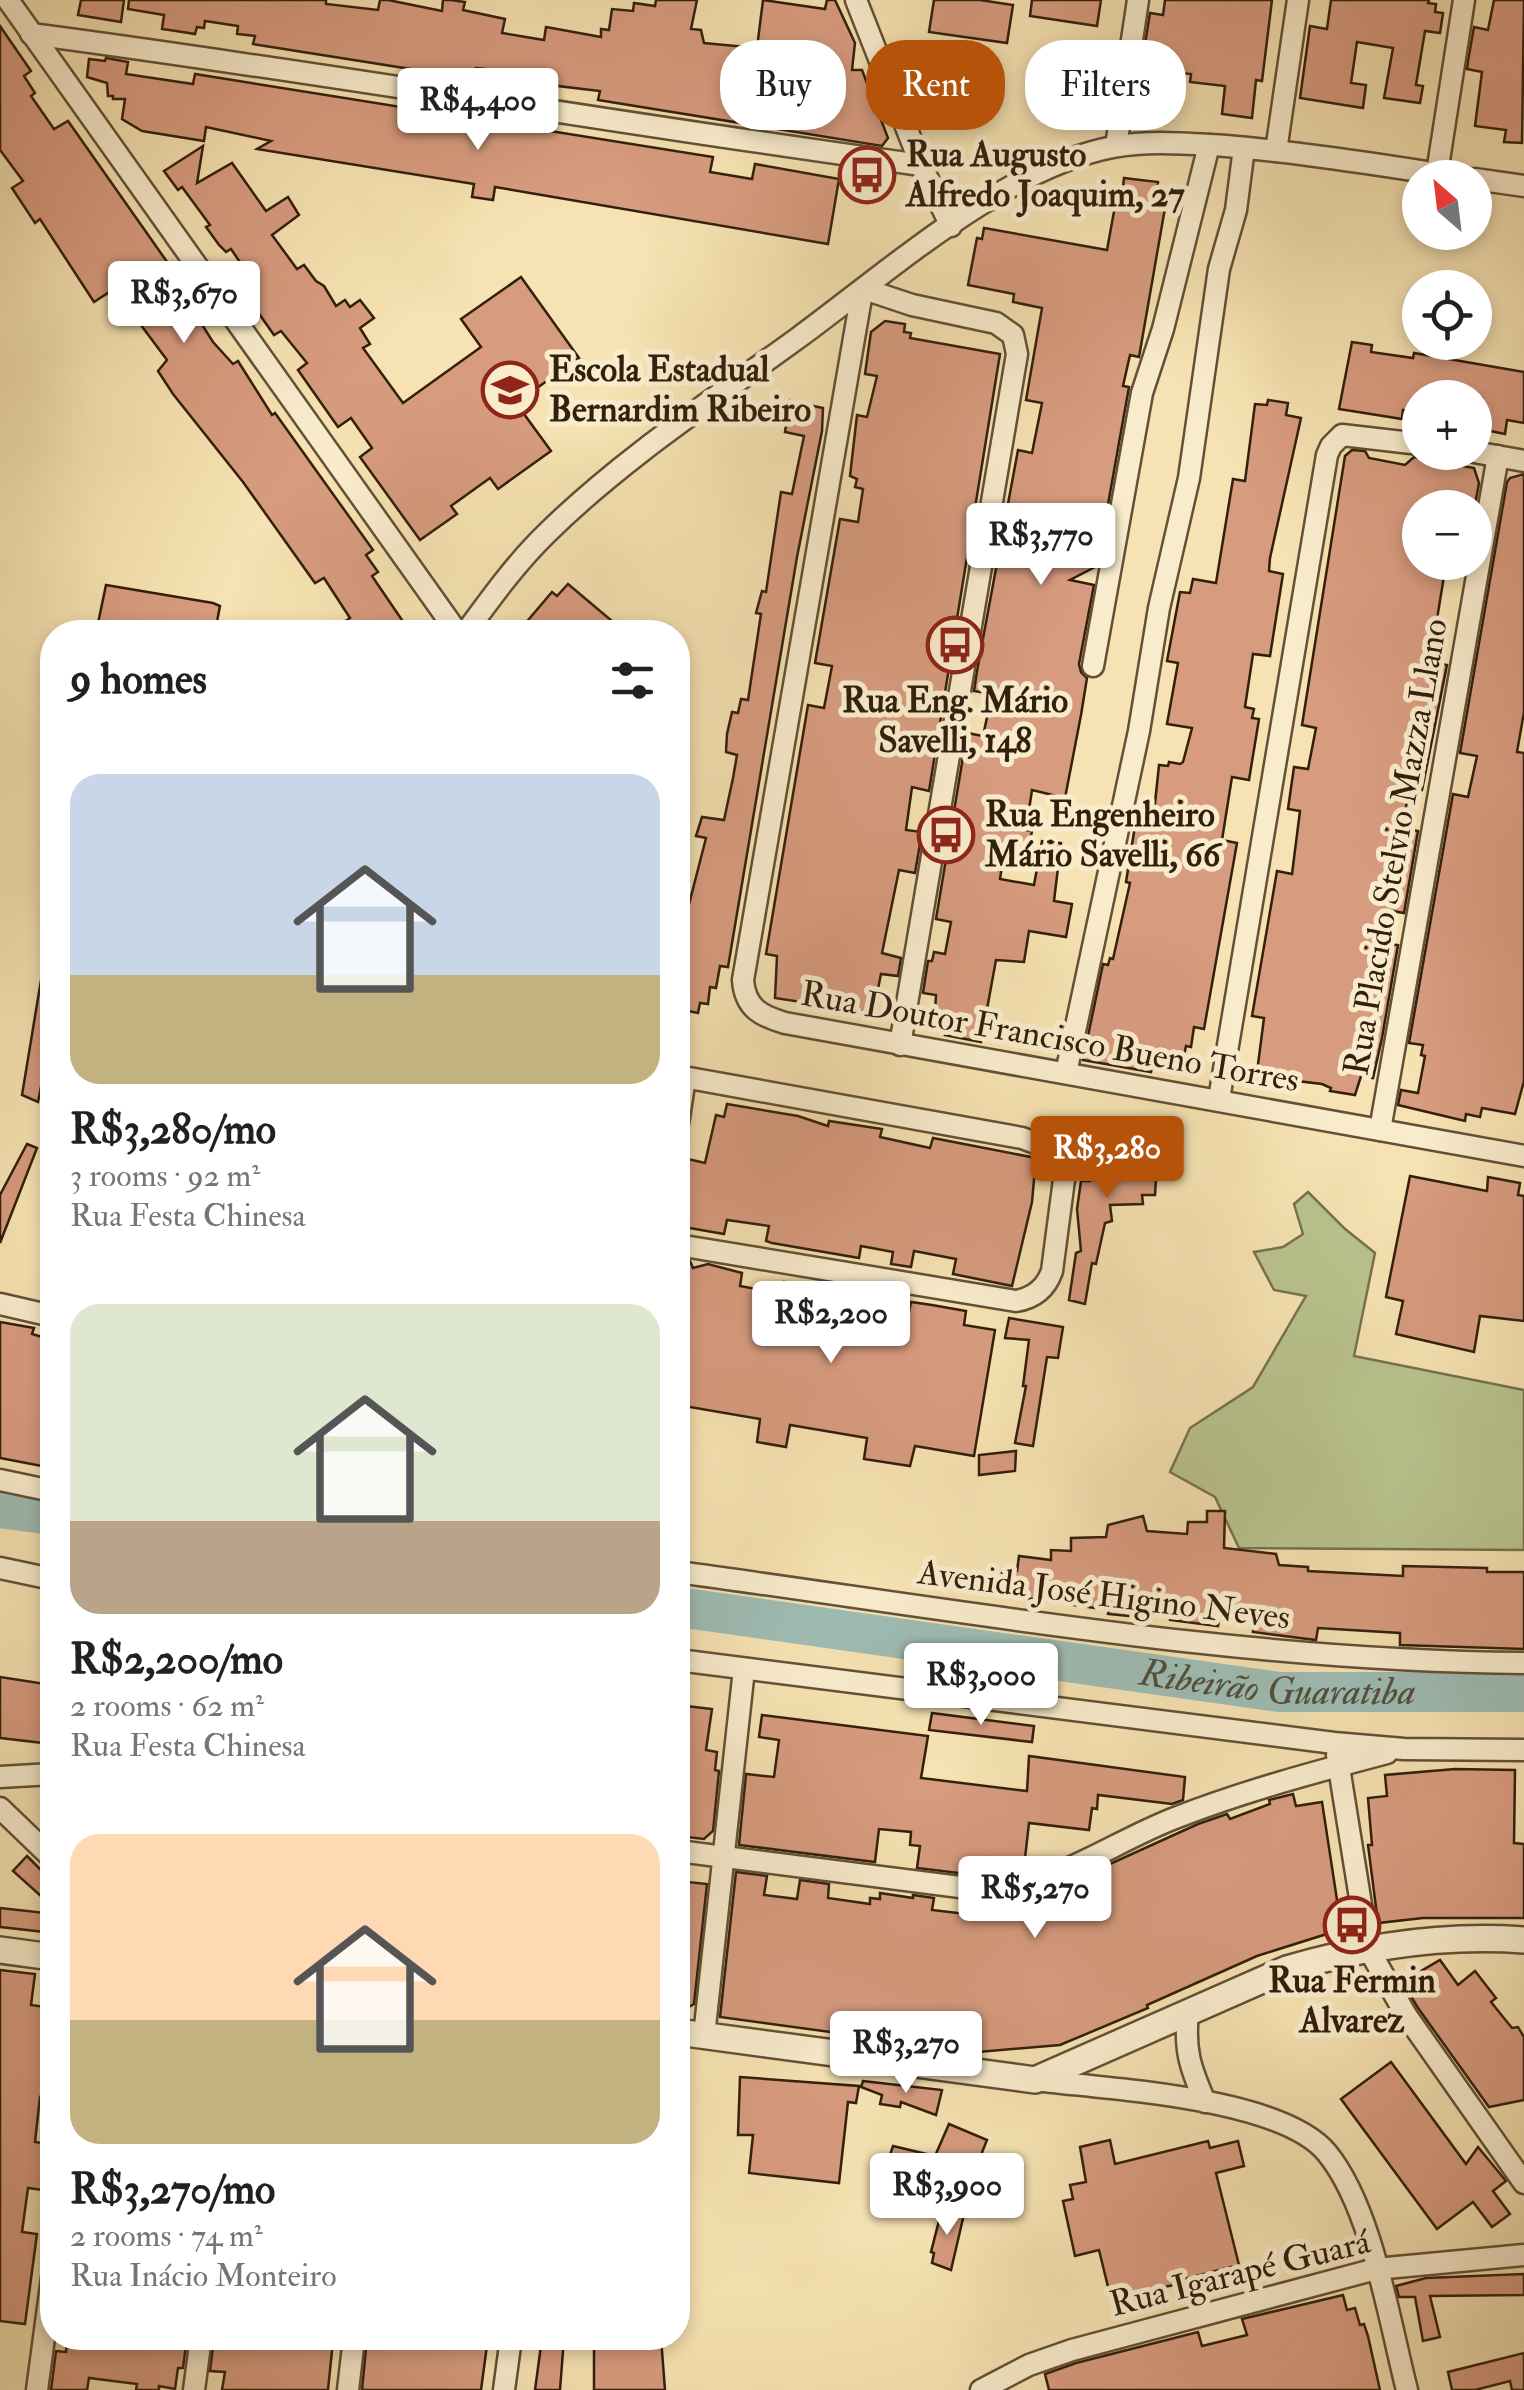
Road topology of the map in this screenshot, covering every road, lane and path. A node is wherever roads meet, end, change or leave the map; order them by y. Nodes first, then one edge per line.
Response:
1 (8, 0) edge
2 (856, 0) edge
3 (1138, 0) edge
4 (1298, 0) edge
5 (1464, 0) edge
6 (31, 34) junction
7 (1209, 145) junction
8 (1116, 146) junction
9 (1244, 148) junction
10 (1276, 151) junction
11 (1438, 160) edge
12 (921, 165) junction
13 (1402, 169) edge
14 (1492, 181) edge
15 (1524, 186) edge
16 (951, 226) junction
17 (863, 290) junction
18 (1402, 442) edge
19 (1492, 455) edge
20 (1498, 456) junction
21 (1524, 461) edge
22 (448, 620) edge
23 (475, 620) edge
24 (1093, 666) dead end
25 (900, 1045) junction
26 (1066, 1073) junction
27 (690, 1078) edge
28 (1219, 1099) junction
29 (1380, 1130) junction
30 (1524, 1156) edge
31 (690, 1247) edge
32 (0, 1304) edge
33 (40, 1313) edge
34 (0, 1480) edge
35 (40, 1489) edge
36 (0, 1568) edge
37 (690, 1574) edge
38 (40, 1576) edge
39 (690, 1662) edge
40 (1524, 1663) edge
41 (744, 1669) junction
42 (1334, 1743) junction
43 (1404, 1749) junction
44 (1524, 1750) edge
45 (1339, 1766) junction
46 (40, 1774) edge
47 (0, 1776) edge
48 (0, 1808) edge
49 (40, 1846) edge
50 (690, 1852) edge
51 (722, 1856) junction
52 (1524, 1940) edge
53 (1368, 1948) junction
54 (0, 1950) edge
55 (40, 1955) edge
56 (1188, 2012) junction
57 (690, 2034) edge
58 (704, 2036) junction
59 (1035, 2080) junction
60 (1205, 2102) junction
61 (1524, 2183) edge
62 (1524, 2255) edge
63 (1376, 2270) junction
64 (42, 2350) edge
65 (199, 2350) edge
66 (353, 2350) edge
67 (509, 2350) edge
68 (37, 2390) edge
69 (194, 2390) edge
70 (348, 2390) edge
71 (504, 2390) edge
72 (980, 2390) edge
73 (1407, 2390) edge

1 - 6 street
2 - 12 street
3 - 8 street
4 - 10 street
5 - 11 street
6 - 12 street
6 - 22 street
7 - 8 street
7 - 9 street
7 - 24 street
8 - 16 street
9 - 10 street
9 - 26 street
10 - 13 street
12 - 16 street
14 - 15 street
16 - 17 street
17 - 23 street
17 - 25 street
17 - 25 street, Rua Doutor Francisco Bueno Torres
18 - 28 street
19 - 20 street
20 - 21 street
20 - 29 street, Rua Placido Stelvio Mazza Llano
25 - 26 street, Rua Doutor Francisco Bueno Torres
26 - 28 street, Rua Doutor Francisco Bueno Torres
27 - 31 street
28 - 29 street, Rua Doutor Francisco Bueno Torres
29 - 30 street, Rua Doutor Francisco Bueno Torres
32 - 33 street
34 - 35 street
36 - 38 street
37 - 40 street, Avenida José Higino Neves
39 - 41 street
41 - 42 street
41 - 51 street
42 - 43 street
42 - 45 street
43 - 44 street
43 - 45 street
45 - 51 street
45 - 53 street
46 - 47 street
48 - 49 street
50 - 51 street
51 - 58 street
52 - 53 street
53 - 56 street
53 - 61 street
54 - 55 street
56 - 59 street
56 - 60 street
57 - 58 street
58 - 59 street
59 - 60 street
60 - 63 street
62 - 63 street, Rua Igarapé Guará
63 - 72 street, Rua Igarapé Guará
63 - 73 street
64 - 68 street
65 - 69 street
66 - 70 street
67 - 71 street

